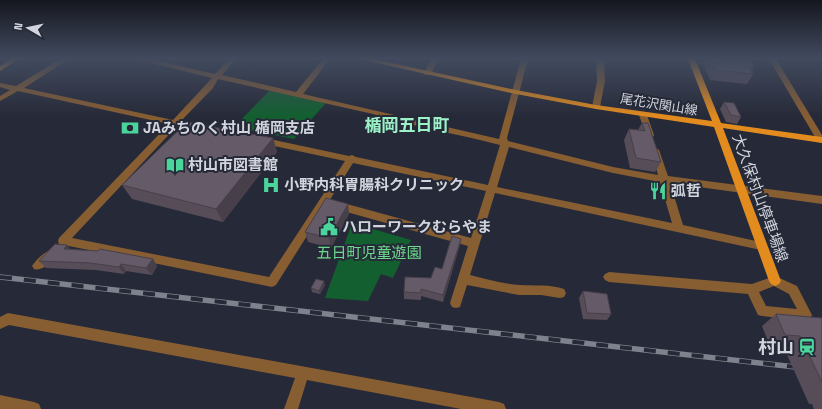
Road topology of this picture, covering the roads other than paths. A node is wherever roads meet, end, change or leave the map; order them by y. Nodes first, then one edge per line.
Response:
1 (34, 78) edge
2 (216, 78) edge
3 (226, 78) edge
4 (311, 78) edge
5 (452, 78) edge
6 (520, 78) edge
7 (601, 78) edge
8 (699, 78) edge
9 (784, 78) edge
10 (0, 85) edge
11 (18, 88) junction
12 (516, 92) junction
13 (298, 94) junction
14 (0, 99) edge
15 (596, 107) junction
16 (643, 115) junction
17 (174, 123) junction
18 (718, 125) junction
19 (205, 129) edge
20 (252, 138) edge
21 (821, 140) edge
22 (506, 144) junction
23 (352, 158) junction
24 (664, 179) junction
25 (492, 189) junction
26 (740, 189) junction
27 (822, 200) edge
28 (324, 202) junction
29 (679, 229) junction
30 (63, 241) junction
31 (474, 244) junction
32 (761, 246) junction
33 (38, 266) edge
34 (609, 277) dead end
35 (464, 279) junction
36 (775, 281) junction
37 (752, 289) junction
38 (560, 293) dead end
39 (456, 303) dead end
40 (0, 323) edge
41 (303, 373) junction
42 (0, 402) edge
43 (34, 409) edge
44 (291, 409) edge
45 (499, 409) edge

1 - 11 street
2 - 17 street
3 - 13 street
4 - 13 street
5 - 12 main road, 尾花沢関山線
6 - 12 street
7 - 15 street
8 - 18 main road, 尾花沢関山線
9 - 21 street
10 - 11 street
11 - 14 street
11 - 17 street
12 - 15 main road, 尾花沢関山線
12 - 22 street
13 - 22 street
15 - 16 main road, 尾花沢関山線
16 - 18 main road, 尾花沢関山線
16 - 24 street
17 - 19 street
17 - 30 street
18 - 21 main road
18 - 26 main road, 大久保村山停車場線
20 - 23 street
22 - 24 street
22 - 25 street
23 - 25 street
23 - 28 street
24 - 26 street
24 - 29 street
25 - 29 street
25 - 31 street
26 - 27 street
26 - 32 main road, 大久保村山停車場線
28 - 30 street
28 - 31 street
29 - 32 street
30 - 33 street
31 - 35 street
32 - 36 main road, 大久保村山停車場線
34 - 37 street
35 - 38 street
35 - 39 street
36 - 37 street
36 - 37 street
40 - 41 street
41 - 44 street
41 - 45 street
42 - 43 street

